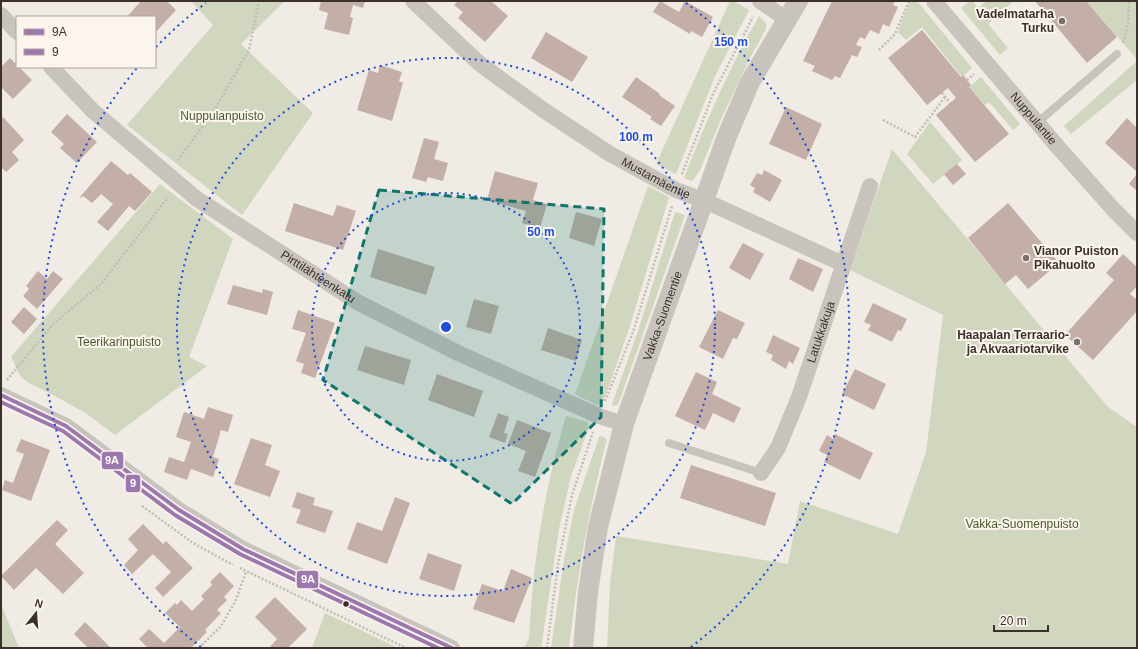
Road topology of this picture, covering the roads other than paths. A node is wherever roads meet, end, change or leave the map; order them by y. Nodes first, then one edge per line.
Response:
1 (413, 1) edge
2 (798, 1) edge
3 (934, 1) edge
4 (758, 7) edge
5 (1, 15) edge
6 (786, 19) junction
7 (16, 31) edge
8 (1117, 54) road end
9 (52, 68) edge
10 (1037, 123) junction
11 (870, 186) dead end
12 (703, 200) junction
13 (1137, 233) edge
14 (843, 264) junction
15 (1, 395) edge
16 (624, 424) junction
17 (669, 443) dead end
18 (761, 473) joint
19 (452, 648) edge
20 (583, 648) edge

1 - 12 street, Mustamäentie
2 - 6 street, Vakka-Suomentie
3 - 10 street, Nuppulantie
4 - 6 street
5 - 7 street
6 - 12 street, Vakka-Suomentie
8 - 10 lane
9 - 16 street, Pirttilähteenkatu
10 - 13 street, Nuppulantie
11 - 14 street, Latukkakuja
12 - 14 street, Mustamäentie
12 - 16 street, Vakka-Suomentie
14 - 18 street, Latukkakuja
15 - 19 street
16 - 20 street, Vakka-Suomentie
17 - 18 lane

